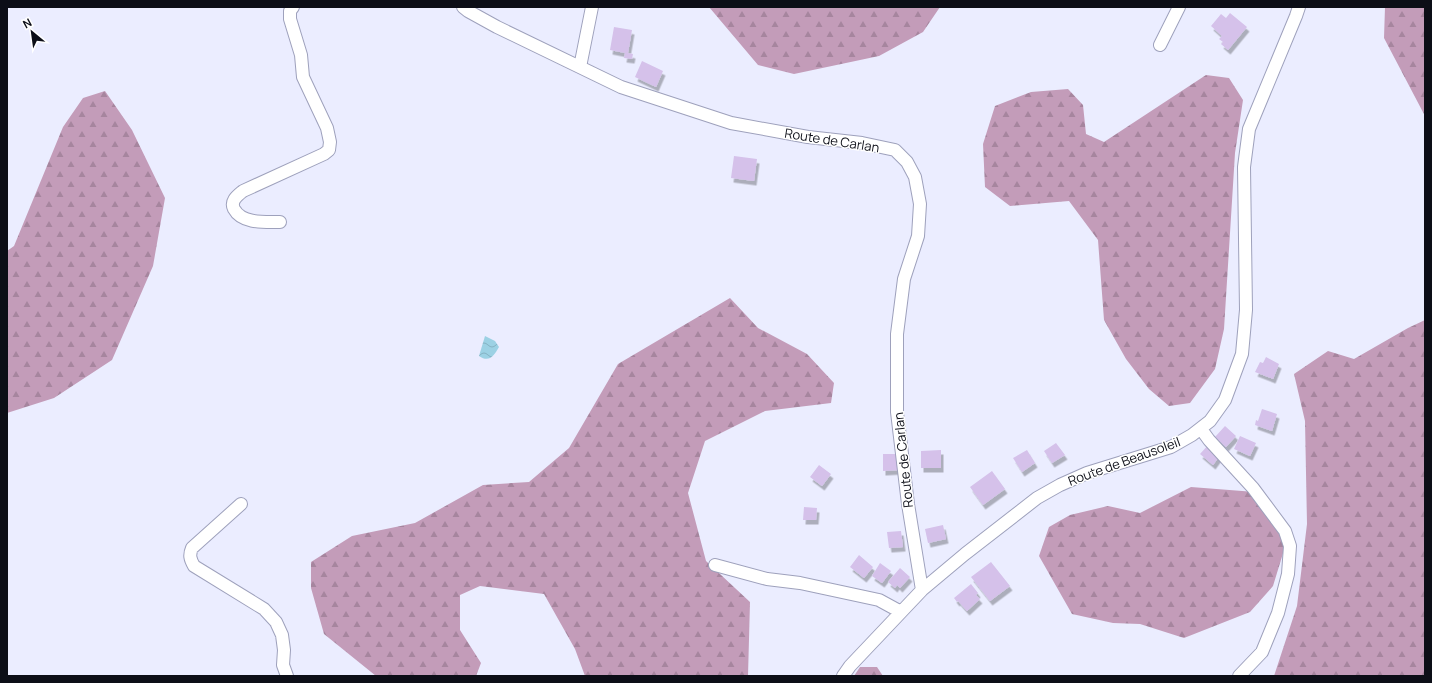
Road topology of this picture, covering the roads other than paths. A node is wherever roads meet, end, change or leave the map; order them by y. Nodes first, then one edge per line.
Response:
1 (293, 7) edge
2 (463, 7) edge
3 (592, 7) edge
4 (1179, 7) edge
5 (1299, 7) edge
6 (1160, 45) dead end
7 (580, 67) junction
8 (280, 222) dead end
9 (1201, 428) junction
10 (241, 504) dead end
11 (715, 565) dead end
12 (922, 590) junction
13 (901, 612) junction
14 (287, 676) edge
15 (843, 676) edge
16 (1239, 676) edge

1 - 8 street
2 - 7 street, Route de Carlan
3 - 7 street
4 - 6 street
5 - 9 street, Route de Beausoleil
7 - 12 street, Route de Carlan
9 - 12 street, Route de Beausoleil
9 - 16 street
10 - 14 street
11 - 13 street
12 - 13 street, Route de Beausoleil
13 - 15 street, Route de Beausoleil

